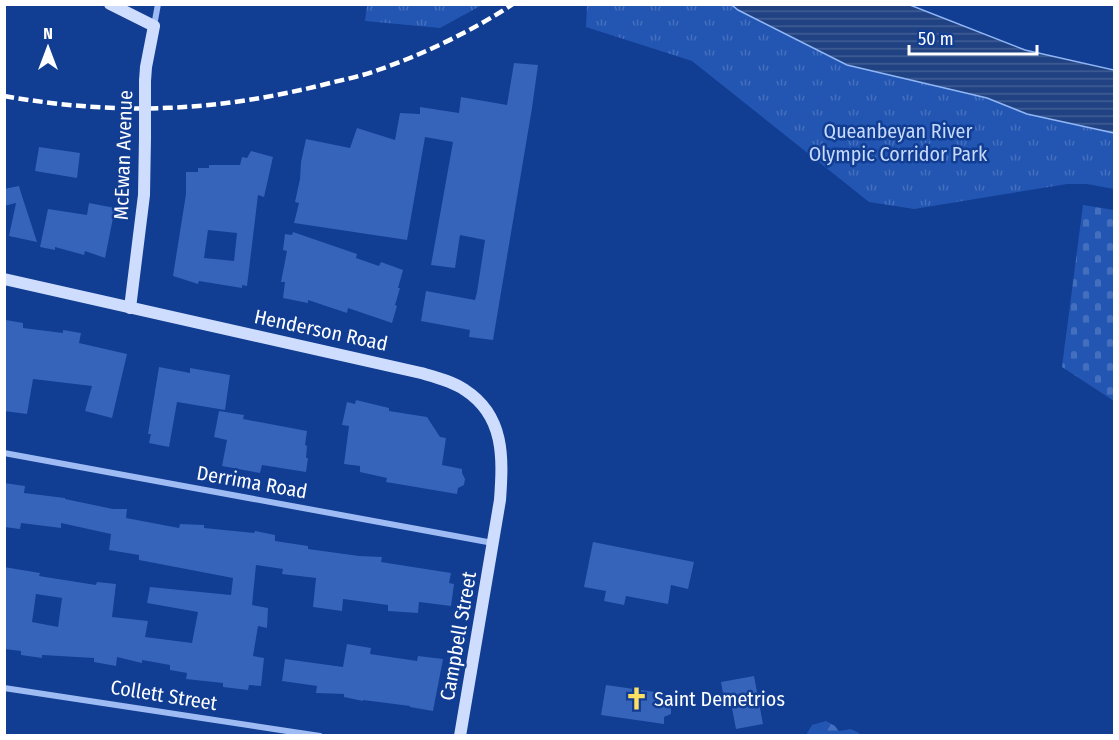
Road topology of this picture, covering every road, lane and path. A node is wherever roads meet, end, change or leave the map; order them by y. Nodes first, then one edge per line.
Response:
1 (110, 4) edge
2 (158, 4) edge
3 (154, 26) junction
4 (4, 279) edge
5 (130, 308) junction
6 (4, 453) edge
7 (494, 543) junction
8 (4, 688) edge
9 (320, 735) edge
10 (460, 735) edge

1 - 3 street
2 - 3 street, McEwan Avenue
3 - 5 street, McEwan Avenue, bridge
4 - 5 street, Henderson Road
5 - 7 street, Henderson Road
6 - 7 street, Derrima Road
7 - 10 street, Campbell Street
8 - 9 street, Collett Street

